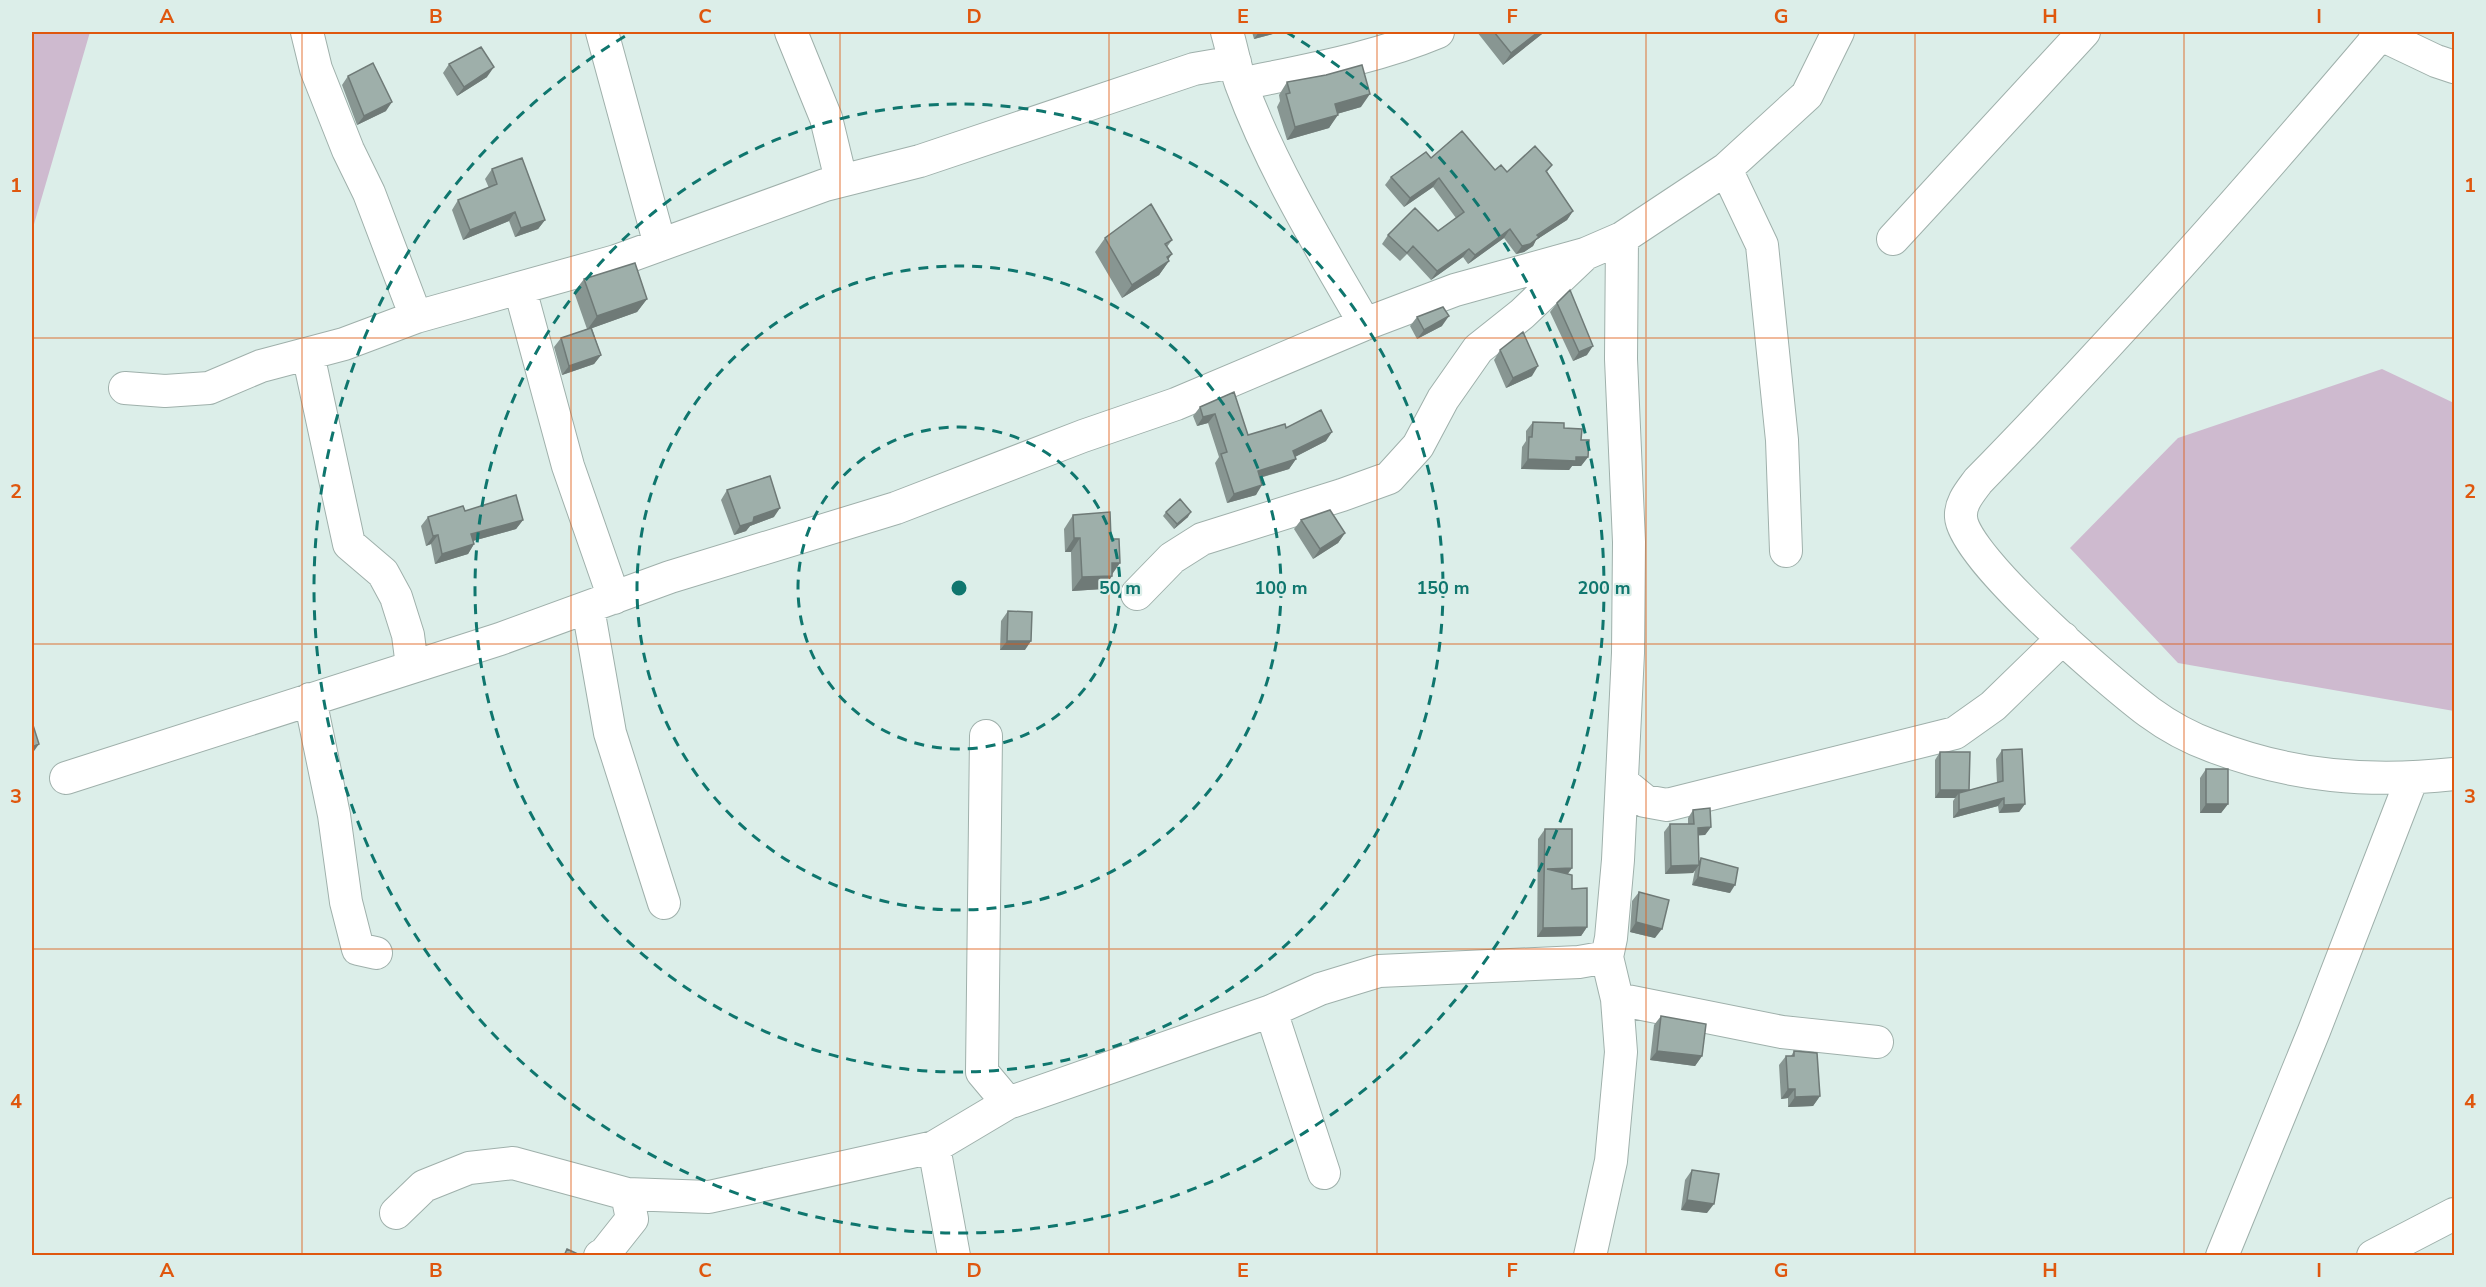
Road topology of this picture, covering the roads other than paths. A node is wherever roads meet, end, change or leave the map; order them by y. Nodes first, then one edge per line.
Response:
1 (307, 32) edge
2 (602, 32) edge
3 (791, 32) edge
4 (1227, 32) edge
5 (1438, 32) edge
6 (1839, 32) edge
7 (2084, 32) edge
8 (2377, 33) edge
9 (2454, 67) edge
10 (1238, 73) junction
11 (1726, 169) junction
12 (841, 180) junction
13 (1622, 238) junction
14 (1893, 239) dead end
15 (660, 245) junction
16 (1585, 254) junction
17 (520, 289) junction
18 (416, 317) junction
19 (1365, 324) junction
20 (308, 354) junction
21 (125, 388) dead end
22 (1786, 551) dead end
23 (1137, 594) dead end
24 (601, 603) junction
25 (2063, 638) junction
26 (412, 666) junction
27 (310, 699) junction
28 (986, 736) dead end
29 (2454, 774) edge
30 (66, 778) dead end
31 (2412, 778) junction
32 (1623, 783) junction
33 (664, 903) dead end
34 (376, 953) dead end
35 (1607, 957) junction
36 (1617, 999) junction
37 (1271, 1011) junction
38 (1877, 1042) dead end
39 (1008, 1103) junction
40 (934, 1147) junction
41 (1324, 1173) dead end
42 (627, 1194) junction
43 (396, 1213) dead end
44 (2454, 1214) edge
45 (600, 1256) edge
46 (954, 1256) edge
47 (1590, 1256) edge
48 (2222, 1256) edge
49 (2373, 1256) edge

1 - 18 street
2 - 15 street
3 - 12 street
4 - 10 street
5 - 10 street
6 - 11 street
7 - 14 street
8 - 9 street
8 - 25 street
10 - 12 street
10 - 19 street
11 - 13 street
11 - 22 street
12 - 15 street
13 - 16 street
13 - 32 street
15 - 17 street
16 - 19 street
16 - 23 street
17 - 18 street
17 - 24 street
18 - 20 street
19 - 24 street
20 - 21 street
20 - 26 street
24 - 26 street
24 - 33 street
25 - 31 street
25 - 32 street
26 - 27 street
27 - 30 street
27 - 34 street
28 - 39 street
29 - 31 street
31 - 48 street
32 - 35 street
35 - 36 street
35 - 37 street
36 - 38 street
36 - 47 street
37 - 39 street
37 - 41 street
39 - 40 street
40 - 42 street
40 - 46 street
42 - 43 street
42 - 45 street
44 - 49 street

